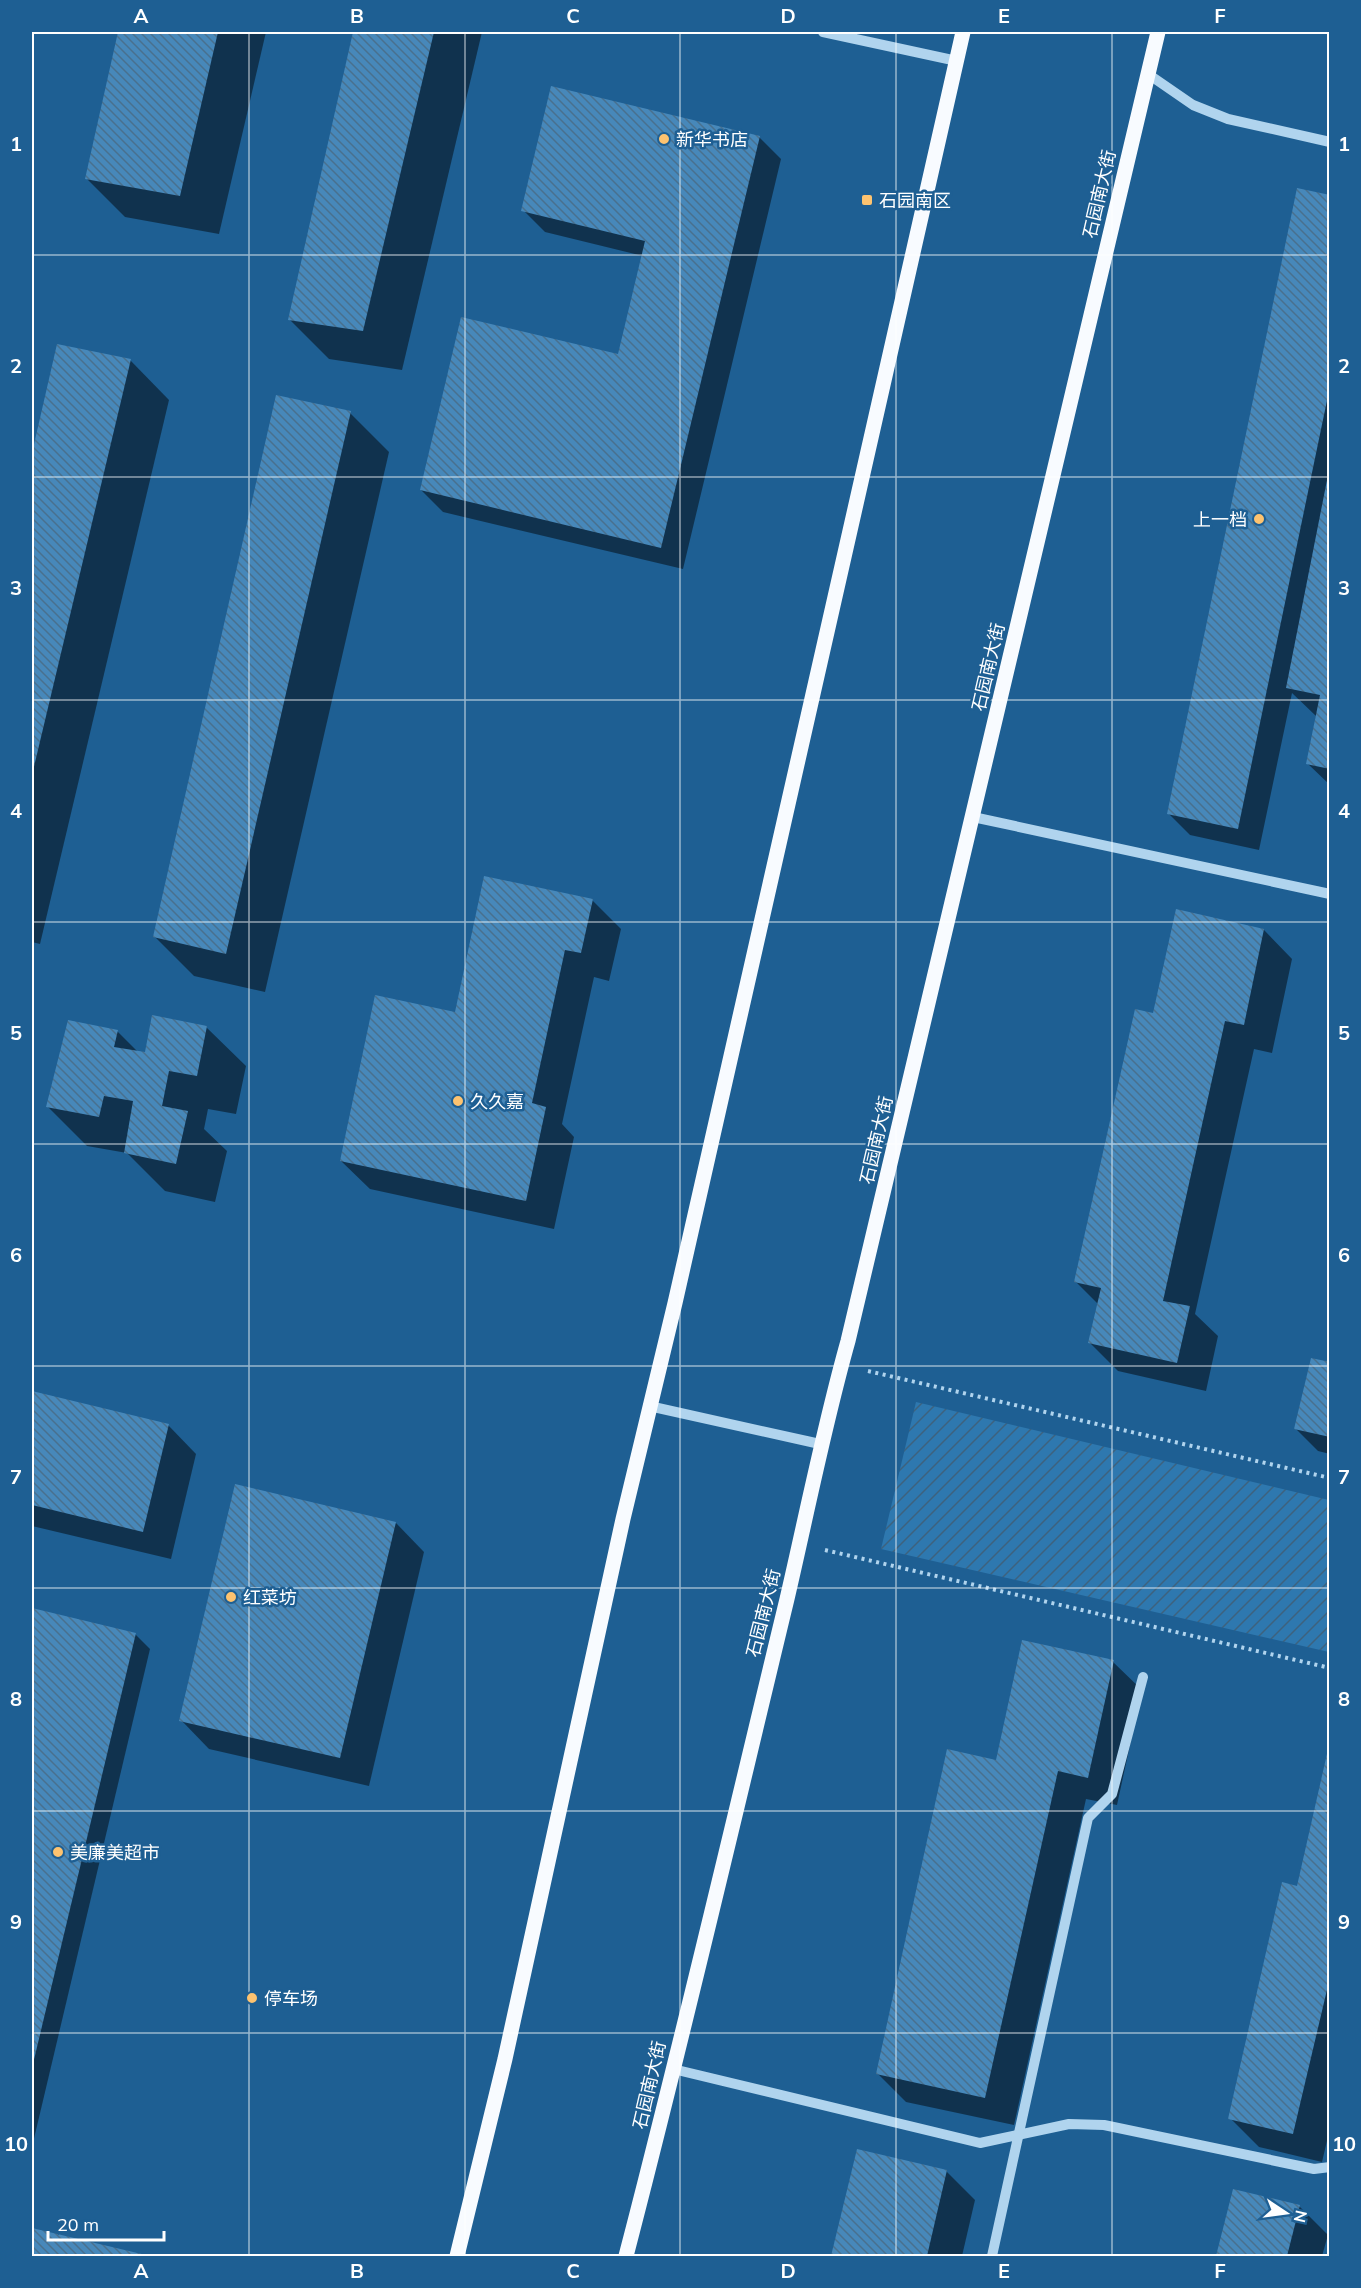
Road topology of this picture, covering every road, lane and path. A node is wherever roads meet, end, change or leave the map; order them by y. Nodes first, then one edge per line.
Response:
1 (823, 32) edge
2 (963, 32) edge
3 (1158, 32) edge
4 (957, 61) junction
5 (1148, 74) junction
6 (1329, 142) edge
7 (973, 817) junction
8 (1329, 894) edge
9 (842, 1365) junction
10 (649, 1406) junction
11 (820, 1444) junction
12 (1329, 1478) edge
13 (798, 1544) junction
14 (1329, 1668) edge
15 (1143, 1677) dead end
16 (673, 2069) junction
17 (1019, 2133) junction
18 (1329, 2167) edge
19 (457, 2256) edge
20 (626, 2256) edge
21 (992, 2256) edge

1 - 4 street
2 - 4 main road
3 - 5 main road, 石园南大街
4 - 10 main road
5 - 6 street
5 - 7 main road, 石园南大街
7 - 8 street
7 - 9 main road, 石园南大街
9 - 11 main road, 石园南大街
9 - 12 path
10 - 11 street
10 - 19 main road
11 - 13 main road, 石园南大街
13 - 14 path
13 - 16 main road, 石园南大街
15 - 17 street
16 - 17 street
16 - 20 main road, 石园南大街
17 - 18 street
17 - 21 street

